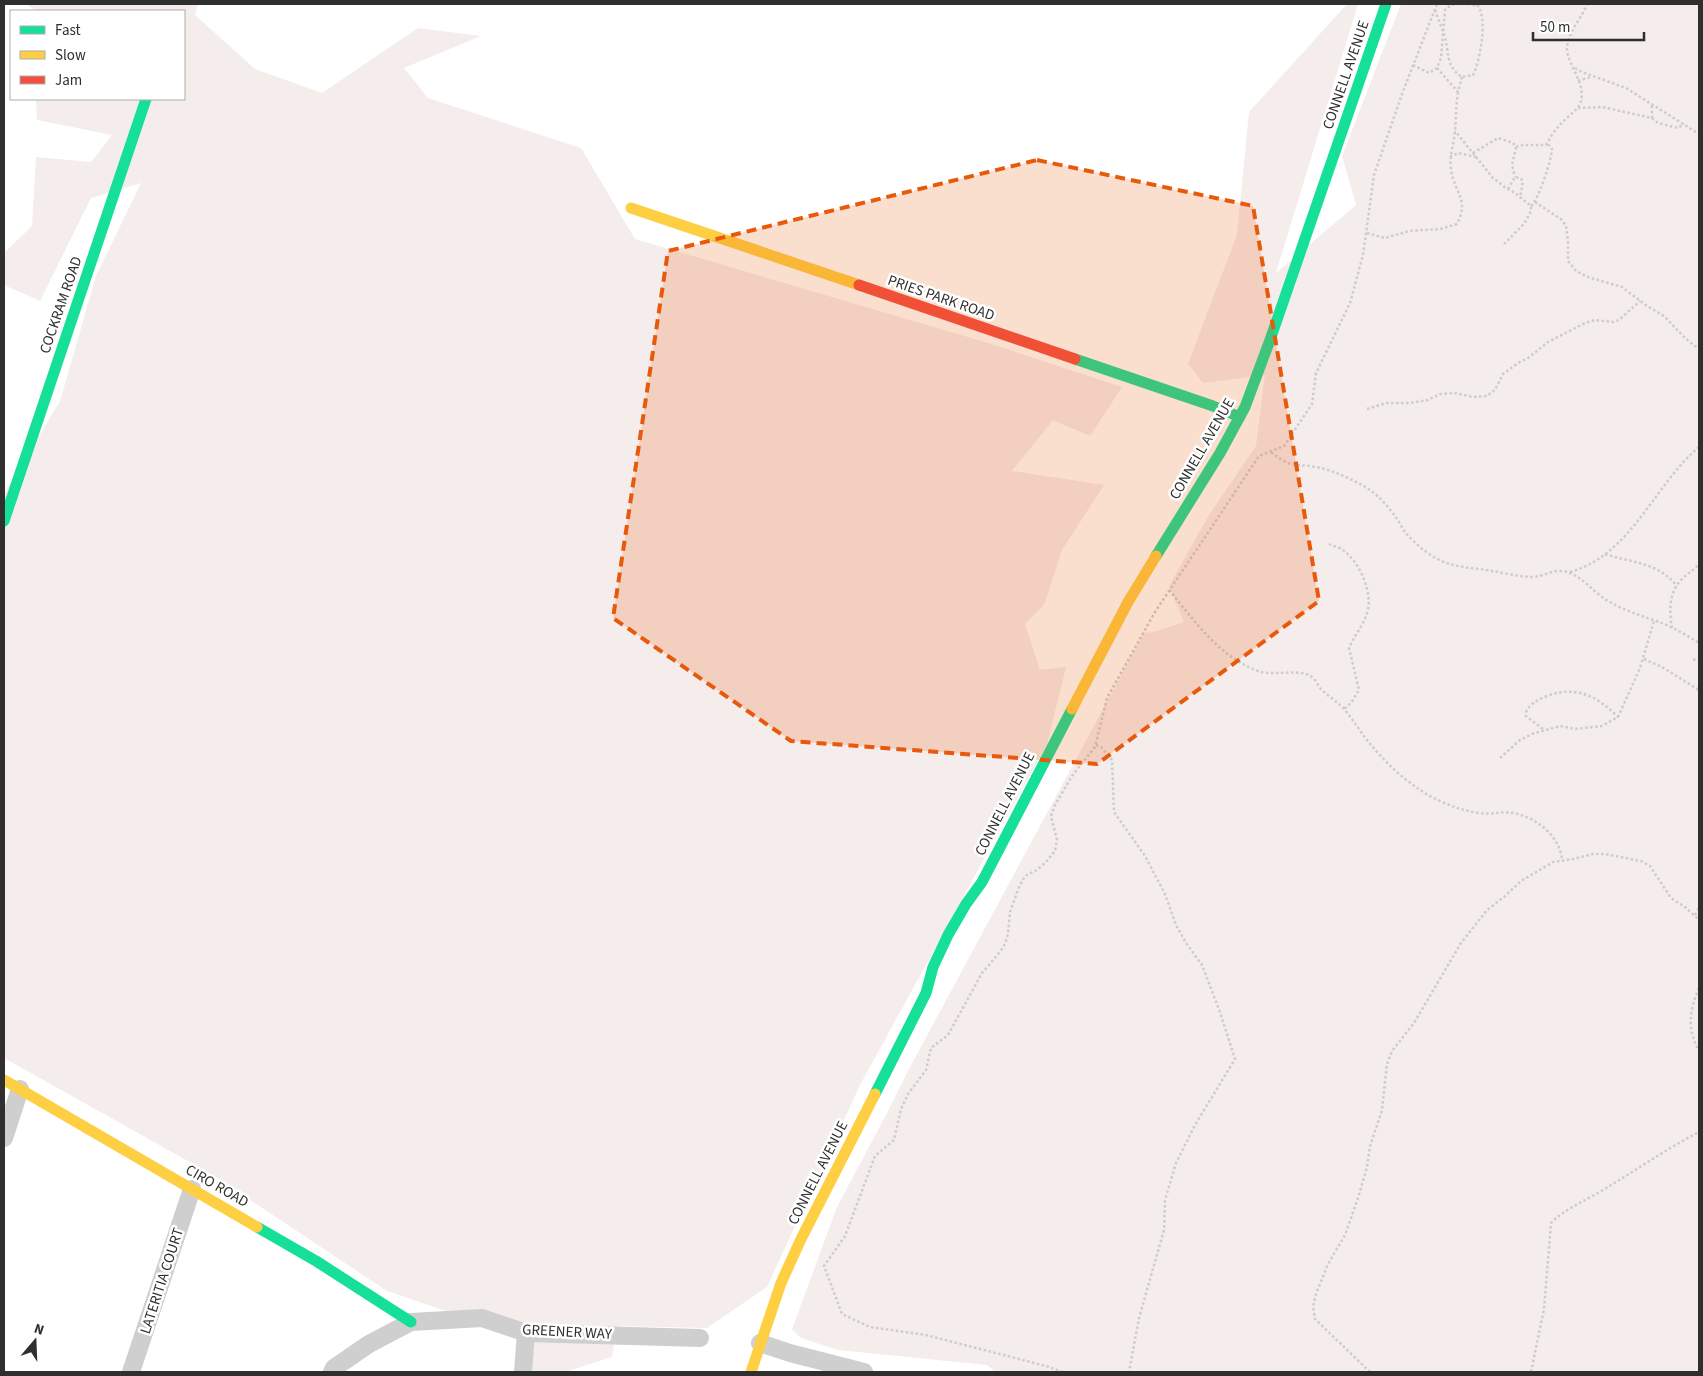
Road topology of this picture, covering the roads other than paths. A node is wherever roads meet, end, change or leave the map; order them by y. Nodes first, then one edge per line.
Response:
1 (1386, 4) edge
2 (146, 100) edge
3 (631, 208) dead end
4 (1240, 417) junction
5 (4, 521) edge
6 (982, 882) junction
7 (961, 936) dead end
8 (952, 953) dead end
9 (926, 993) junction
10 (4, 1080) edge
11 (20, 1089) junction
12 (4, 1138) edge
13 (192, 1189) junction
14 (411, 1322) junction
15 (526, 1333) junction
16 (700, 1338) dead end
17 (760, 1343) junction
18 (131, 1372) edge
19 (332, 1372) edge
20 (523, 1372) edge
21 (750, 1372) edge
22 (864, 1372) edge

1 - 4 street, CONNELL AVENUE
2 - 5 street, COCKRAM ROAD
3 - 4 street, PRIES PARK ROAD
4 - 6 street, CONNELL AVENUE
6 - 7 street, CONNELL AVENUE
6 - 9 street, CONNELL AVENUE
8 - 9 street, CONNELL AVENUE
9 - 17 street, CONNELL AVENUE
10 - 11 street, CIRO ROAD
11 - 12 street
11 - 13 street, CIRO ROAD
13 - 14 street, CIRO ROAD
13 - 18 street, LATERITIA COURT
14 - 15 street, GREENER WAY
14 - 19 street, GREENER WAY
15 - 16 street, GREENER WAY
15 - 20 street
17 - 21 street, CONNELL AVENUE
17 - 22 street

